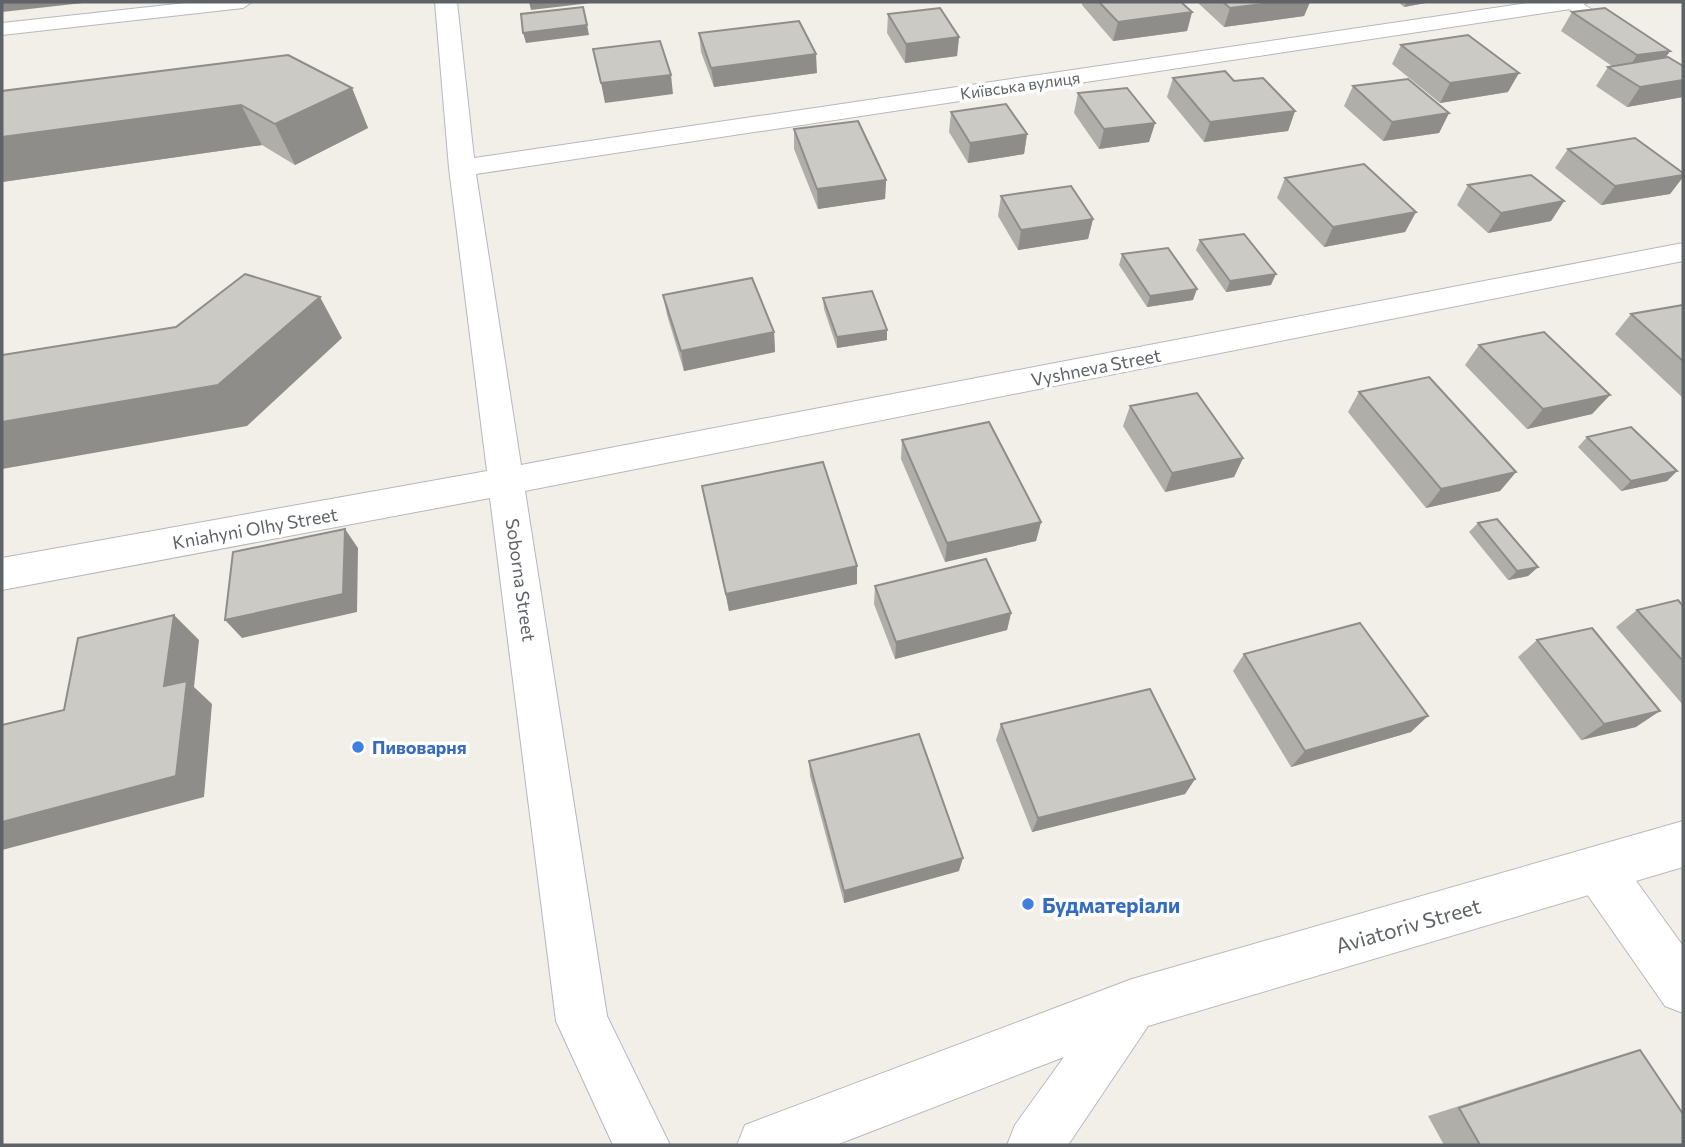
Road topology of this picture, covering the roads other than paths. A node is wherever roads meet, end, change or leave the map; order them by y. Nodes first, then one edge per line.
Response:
1 (243, 2) edge
2 (446, 2) edge
3 (1573, 2) edge
4 (2, 29) edge
5 (1683, 76) edge
6 (462, 168) junction
7 (1683, 252) edge
8 (508, 481) junction
9 (2, 574) edge
10 (1683, 844) edge
11 (1599, 870) junction
12 (1683, 988) edge
13 (1132, 1005) junction
14 (642, 1145) edge
15 (765, 1145) edge
16 (1035, 1145) edge

1 - 4 lane
2 - 6 street, Soborna Street
3 - 5 lane
3 - 6 street, Київська вулиця
6 - 8 street, Soborna Street
7 - 8 street, Vyshneva Street
8 - 9 street, Kniahyni Olhy Street
8 - 14 street, Soborna Street
10 - 11 street, Aviatoriv Street
11 - 12 street
11 - 13 street, Aviatoriv Street
13 - 15 street, Aviatoriv Street
13 - 16 street

